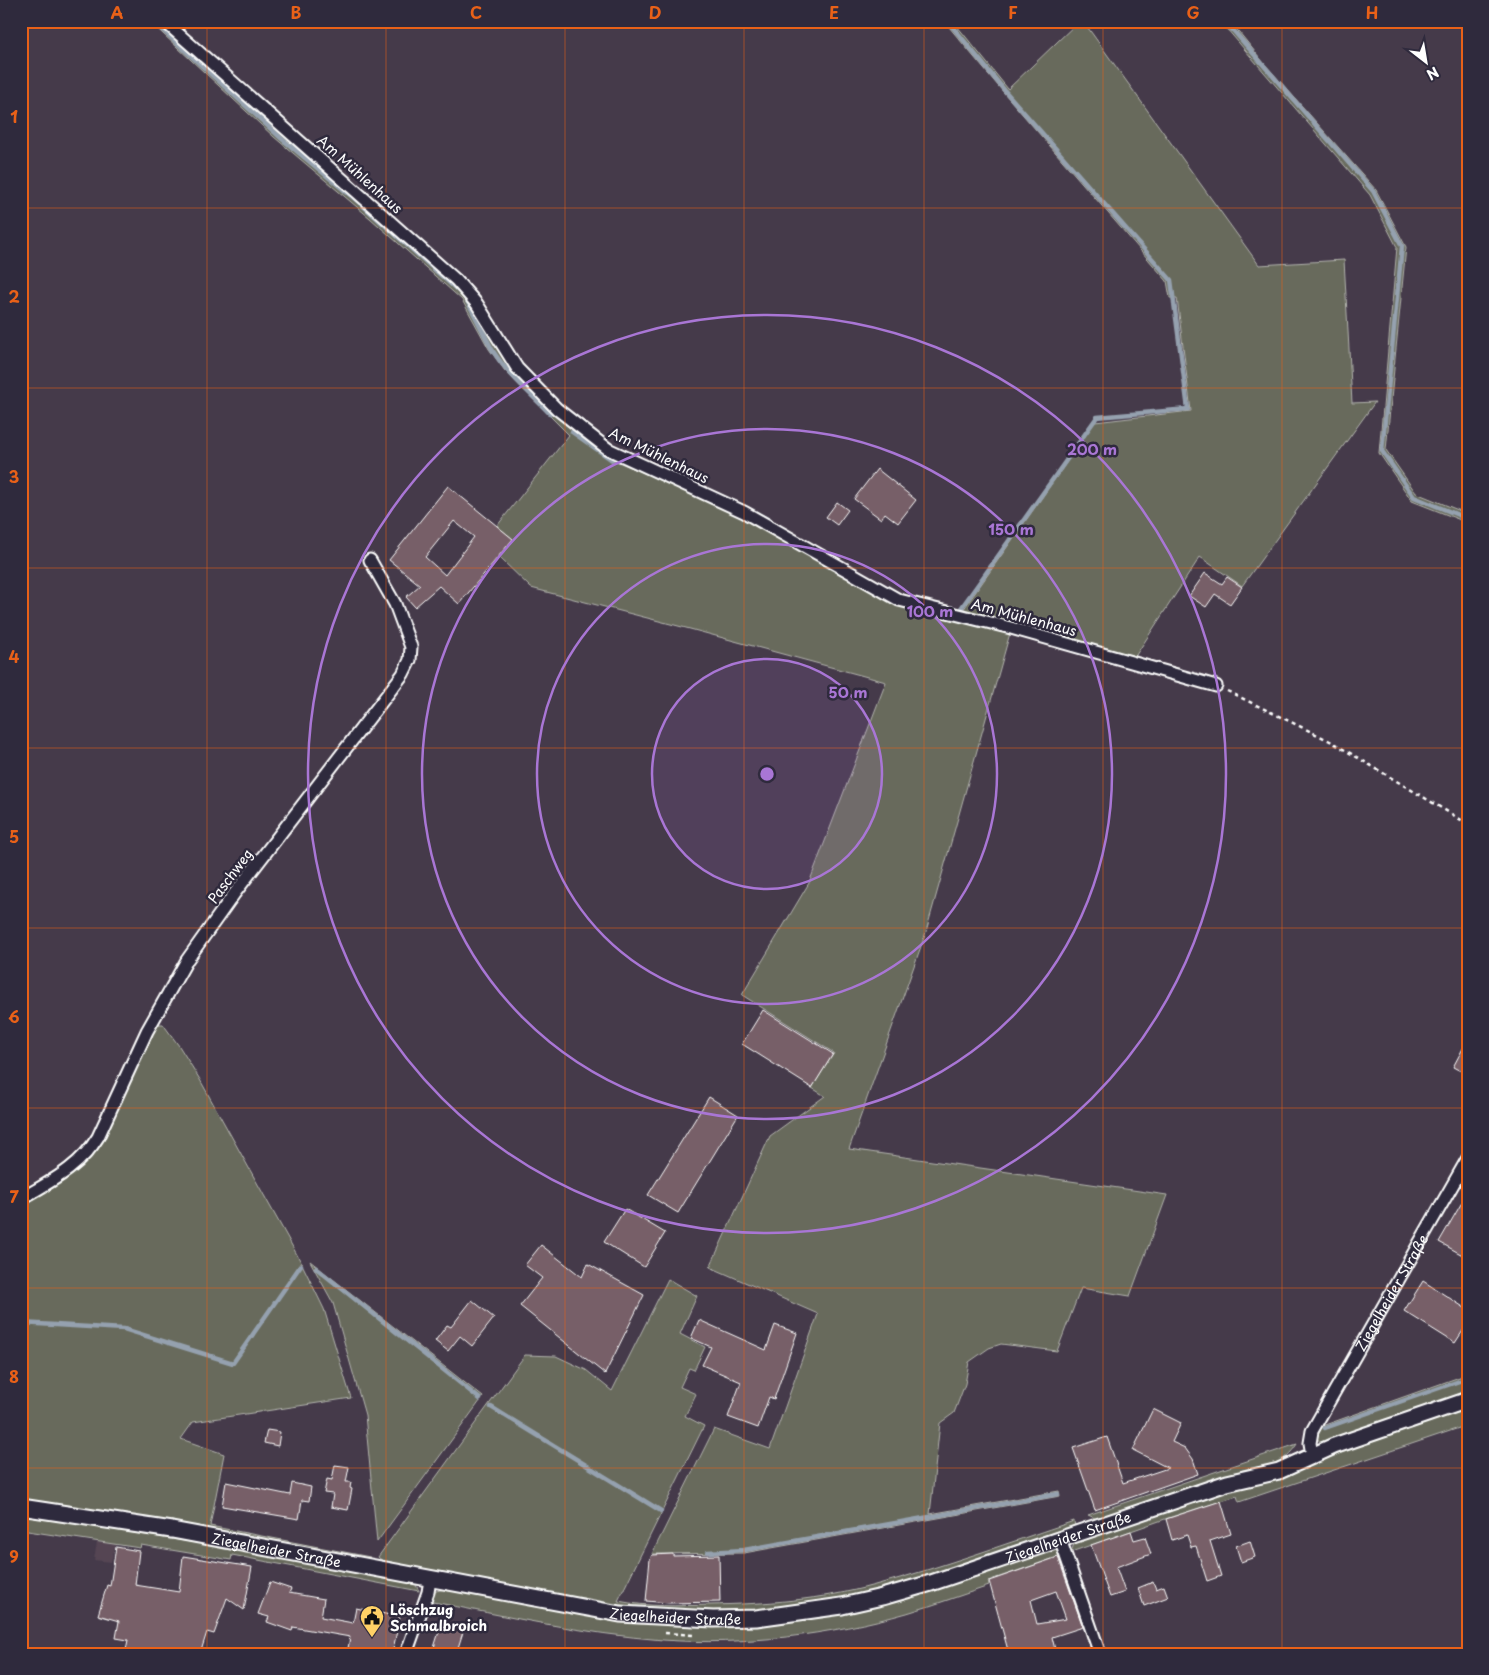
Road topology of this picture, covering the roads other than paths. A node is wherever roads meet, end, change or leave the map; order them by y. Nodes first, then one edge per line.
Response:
1 (164, 21) edge
2 (370, 560) dead end
3 (1216, 686) dead end
4 (1468, 1158) edge
5 (21, 1199) edge
6 (1468, 1400) edge
7 (1312, 1455) junction
8 (21, 1507) edge
9 (1060, 1539) junction
10 (430, 1580) junction
11 (406, 1654) edge
12 (1100, 1654) edge

1 - 3 street, Am Mühlenhaus
2 - 5 street, Paschweg
4 - 7 street, Ziegelheider Straße
6 - 7 street, Ziegelheider Straße
7 - 9 street, Ziegelheider Straße
8 - 10 street, Ziegelheider Straße
9 - 10 street, Ziegelheider Straße
9 - 12 street
10 - 11 street

